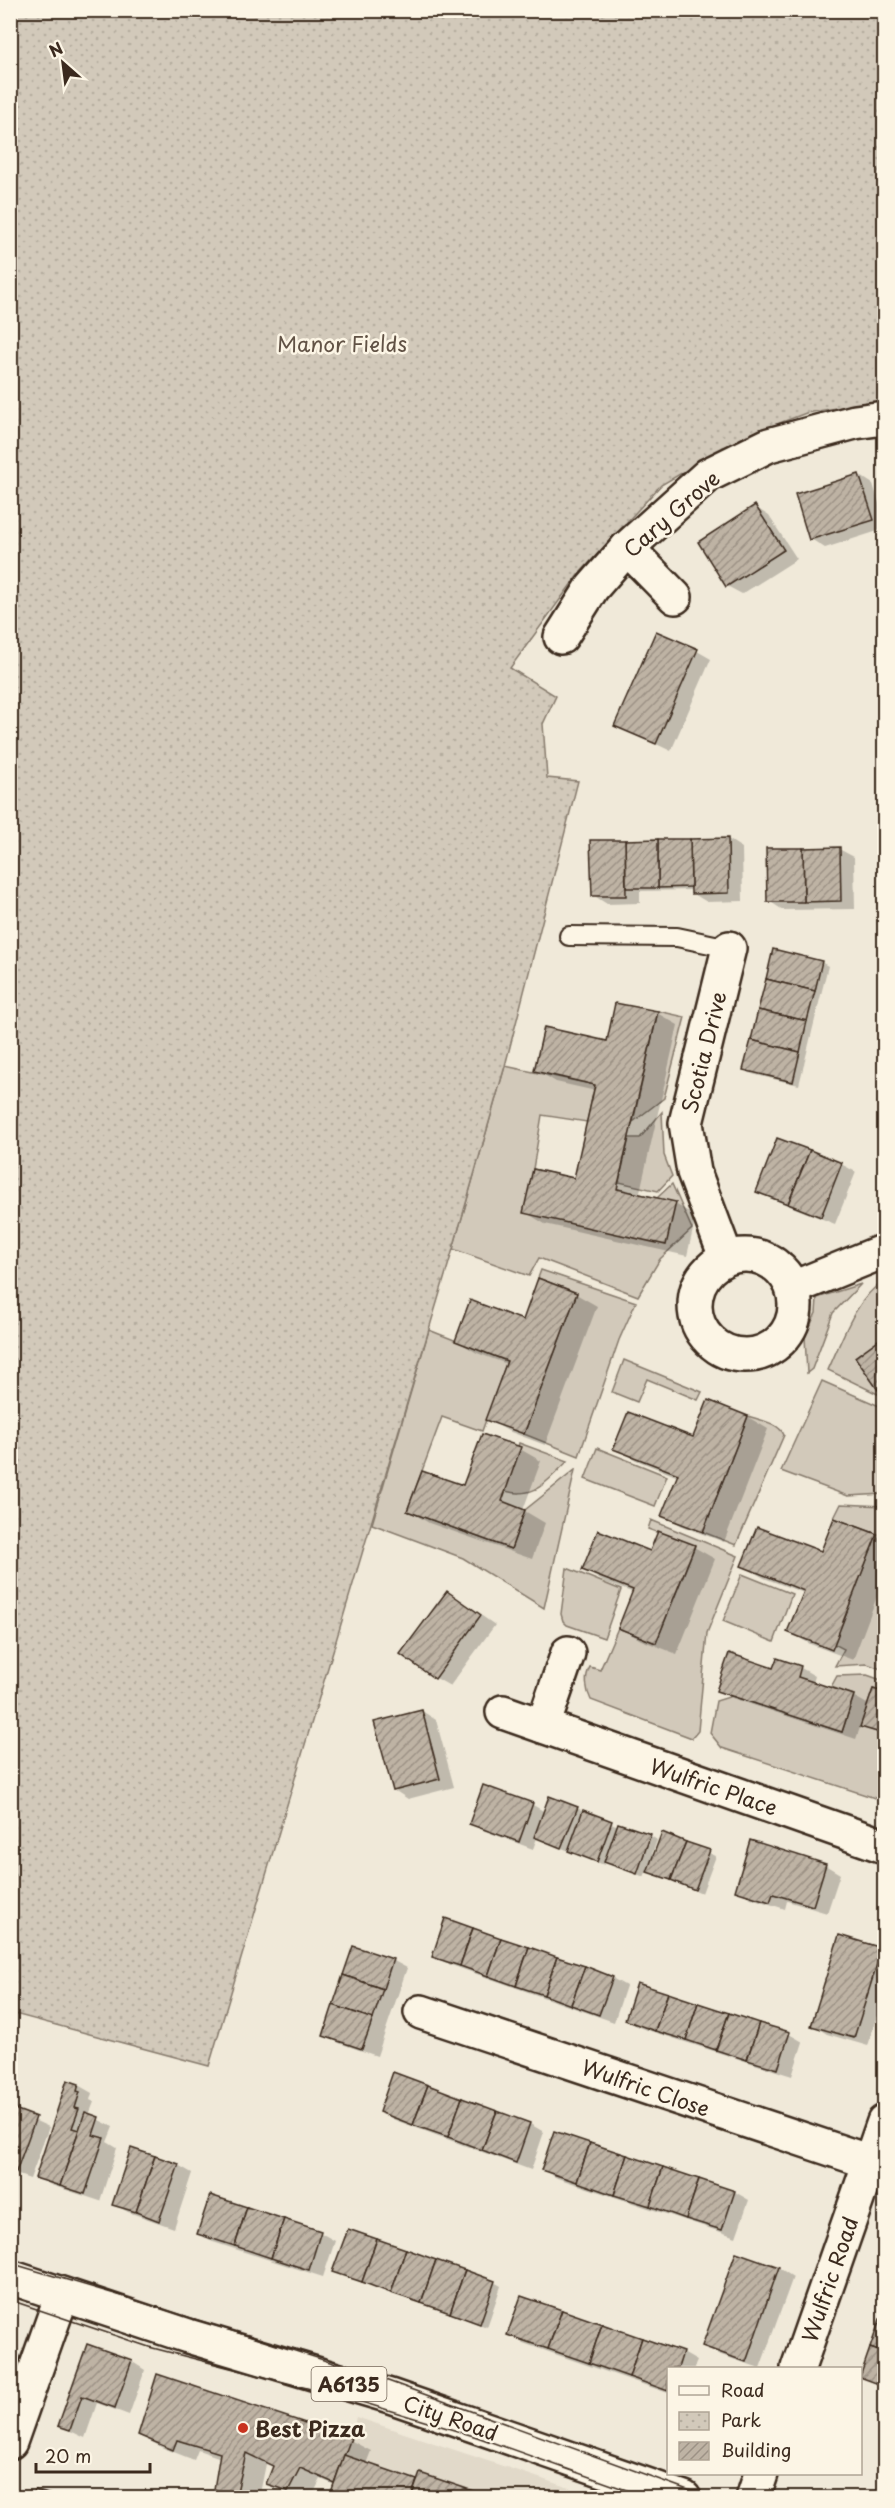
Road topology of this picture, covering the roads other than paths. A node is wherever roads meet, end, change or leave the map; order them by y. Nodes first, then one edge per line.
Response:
1 (885, 418) edge
2 (627, 548) junction
3 (675, 597) dead end
4 (561, 637) dead end
5 (569, 936) dead end
6 (729, 948) joint
7 (885, 1251) edge
8 (726, 1257) junction
9 (793, 1287) junction
10 (568, 1653) dead end
11 (503, 1713) dead end
12 (543, 1726) junction
13 (885, 1846) edge
14 (421, 2012) dead end
15 (885, 2122) edge
16 (870, 2162) junction
17 (10, 2277) edge
18 (62, 2295) junction
19 (798, 2367) edge
20 (10, 2442) edge
21 (761, 2475) edge
22 (684, 2498) edge
23 (753, 2498) edge

1 - 2 street, Cary Grove
2 - 3 street
2 - 4 street, Cary Grove
5 - 6 lane
6 - 8 street, Scotia Drive
7 - 9 street
8 - 9 street
8 - 9 street
10 - 12 street
11 - 12 street, Wulfric Place
12 - 13 street, Wulfric Place
14 - 16 street, Wulfric Close
15 - 16 street, Wulfric Road
16 - 19 street, Wulfric Road
17 - 18 street, City Road / A6135
18 - 20 street
18 - 22 street, City Road / A6135
21 - 23 street

